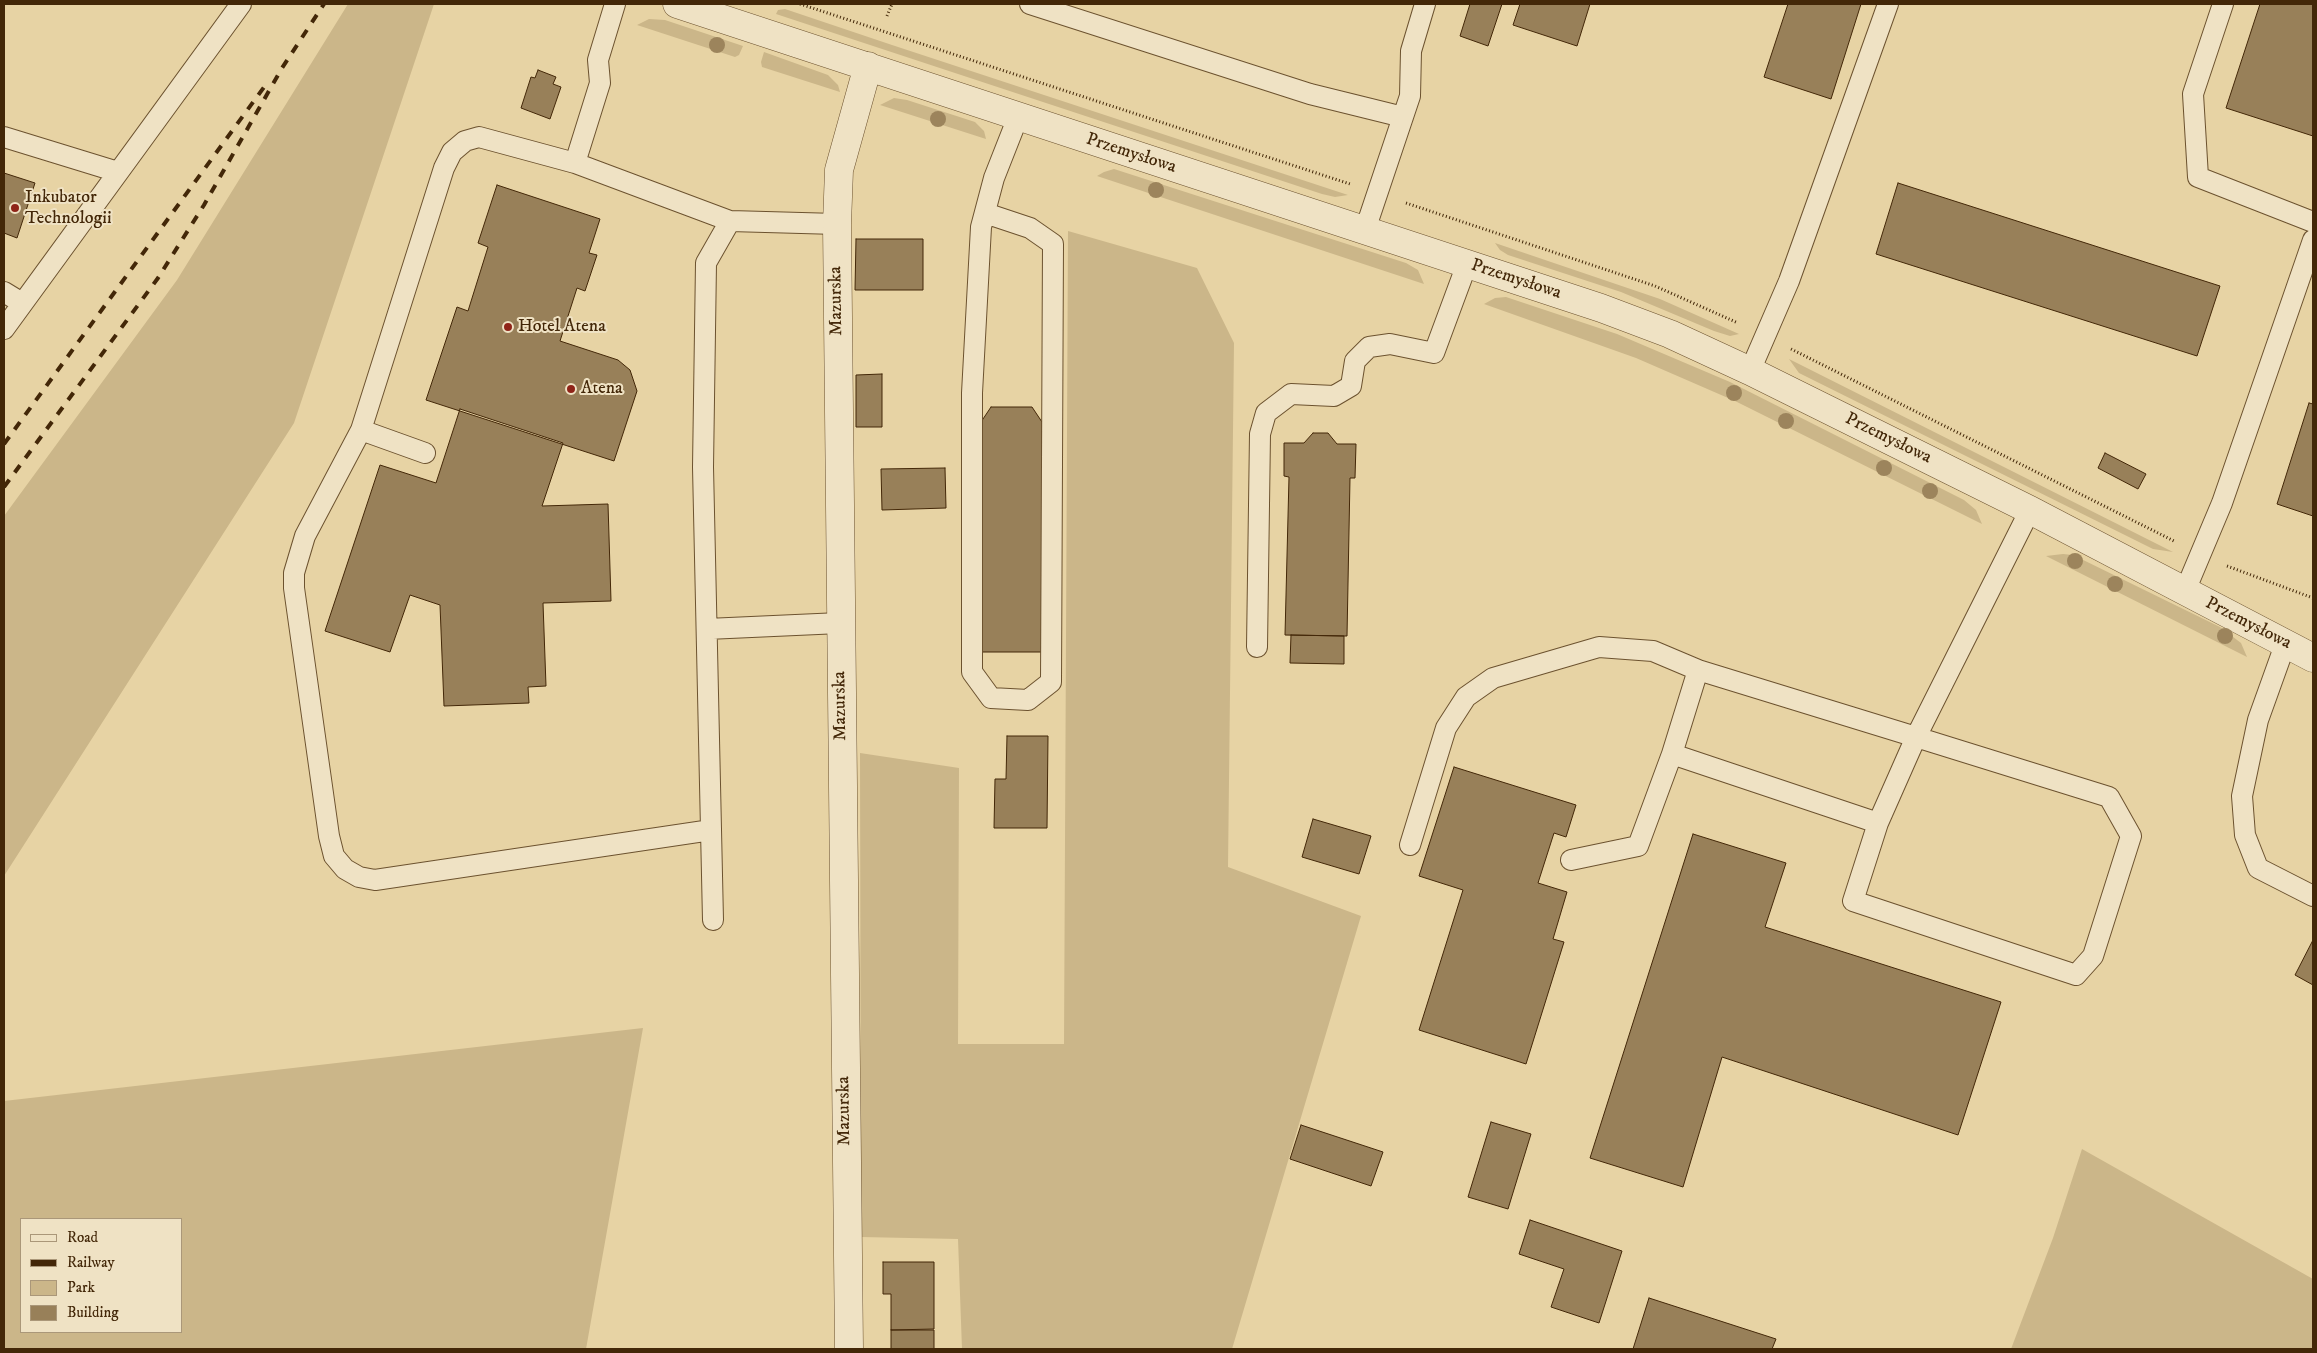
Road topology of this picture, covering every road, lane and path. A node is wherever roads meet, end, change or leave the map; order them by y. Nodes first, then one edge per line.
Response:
1 (241, 4) edge
2 (615, 4) edge
3 (800, 4) edge
4 (892, 4) edge
5 (1030, 4) edge
6 (1425, 4) edge
7 (1888, 4) edge
8 (2223, 4) edge
9 (689, 5) edge
10 (887, 16) dead end
11 (868, 66) junction
12 (1018, 116) junction
13 (1403, 117) junction
14 (4, 137) edge
15 (575, 163) junction
16 (118, 172) junction
17 (1360, 188) dead end
18 (1404, 202) dead end
19 (985, 213) junction
20 (730, 221) junction
21 (2313, 222) edge
22 (837, 224) junction
23 (1365, 230) junction
24 (2313, 240) edge
25 (1467, 264) junction
26 (4, 292) edge
27 (22, 303) junction
28 (1742, 325) dead end
29 (4, 329) edge
30 (1785, 346) dead end
31 (1750, 371) junction
32 (361, 430) junction
33 (425, 453) dead end
34 (2030, 510) junction
35 (2176, 541) dead end
36 (2221, 564) dead end
37 (2185, 591) junction
38 (2313, 598) edge
39 (840, 623) junction
40 (707, 630) junction
41 (2286, 642) junction
42 (1257, 647) dead end
43 (2313, 658) edge
44 (1698, 670) junction
45 (1916, 737) junction
46 (1672, 754) junction
47 (1878, 823) junction
48 (711, 830) junction
49 (1410, 846) dead end
50 (1571, 860) dead end
51 (2313, 896) edge
52 (713, 920) dead end
53 (849, 1349) edge

1 - 16 lane
2 - 15 lane
3 - 17 path
4 - 10 path
5 - 13 lane
6 - 13 lane
7 - 31 lane
8 - 21 lane
9 - 11 street, Przemysłowa
11 - 12 street, Przemysłowa
11 - 22 street, Mazurska
12 - 19 lane
12 - 23 street, Przemysłowa
13 - 23 lane
14 - 16 lane
15 - 20 lane
15 - 32 lane
16 - 27 lane
18 - 28 path
19 - 19 lane
20 - 22 lane
20 - 40 lane
22 - 39 street, Mazurska
23 - 25 street, Przemysłowa
24 - 37 lane
25 - 31 street, Przemysłowa
25 - 42 lane
26 - 27 lane
27 - 29 lane
30 - 35 path
31 - 34 street, Przemysłowa
32 - 33 lane
32 - 48 lane
34 - 37 street, Przemysłowa
34 - 45 lane
36 - 38 path
37 - 41 street, Przemysłowa
39 - 40 lane
39 - 53 street, Mazurska
40 - 48 lane
41 - 43 street, Przemysłowa
41 - 51 lane
44 - 45 lane
44 - 46 lane
44 - 49 lane
45 - 47 lane
45 - 47 lane
46 - 47 lane
46 - 50 lane
48 - 52 lane

